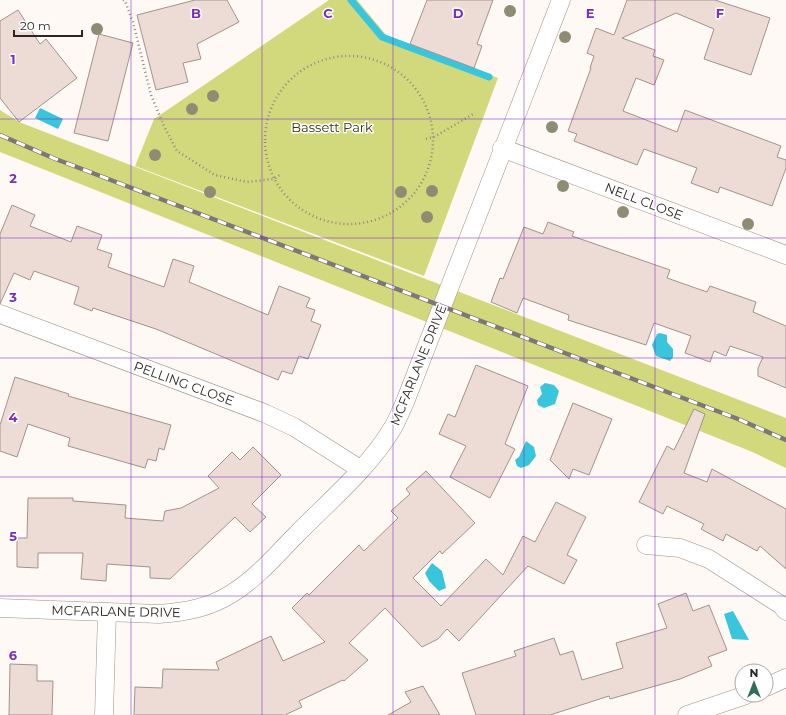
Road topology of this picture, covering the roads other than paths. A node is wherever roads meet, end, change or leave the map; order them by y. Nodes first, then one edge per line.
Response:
1 (561, 0) edge
2 (502, 148) junction
3 (786, 254) edge
4 (0, 314) edge
5 (360, 469) junction
6 (646, 545) dead end
7 (0, 608) edge
8 (786, 610) edge
9 (107, 612) junction
10 (786, 678) edge
11 (774, 683) edge
12 (734, 699) edge
13 (104, 715) edge
14 (687, 715) edge

1 - 2 street, MCFARLANE DRIVE
2 - 3 street, NELL CLOSE
2 - 5 street, MCFARLANE DRIVE
4 - 5 street, PELLING CLOSE
5 - 9 street, MCFARLANE DRIVE
6 - 8 street
7 - 9 street, MCFARLANE DRIVE
9 - 13 street
10 - 11 street
12 - 14 street

